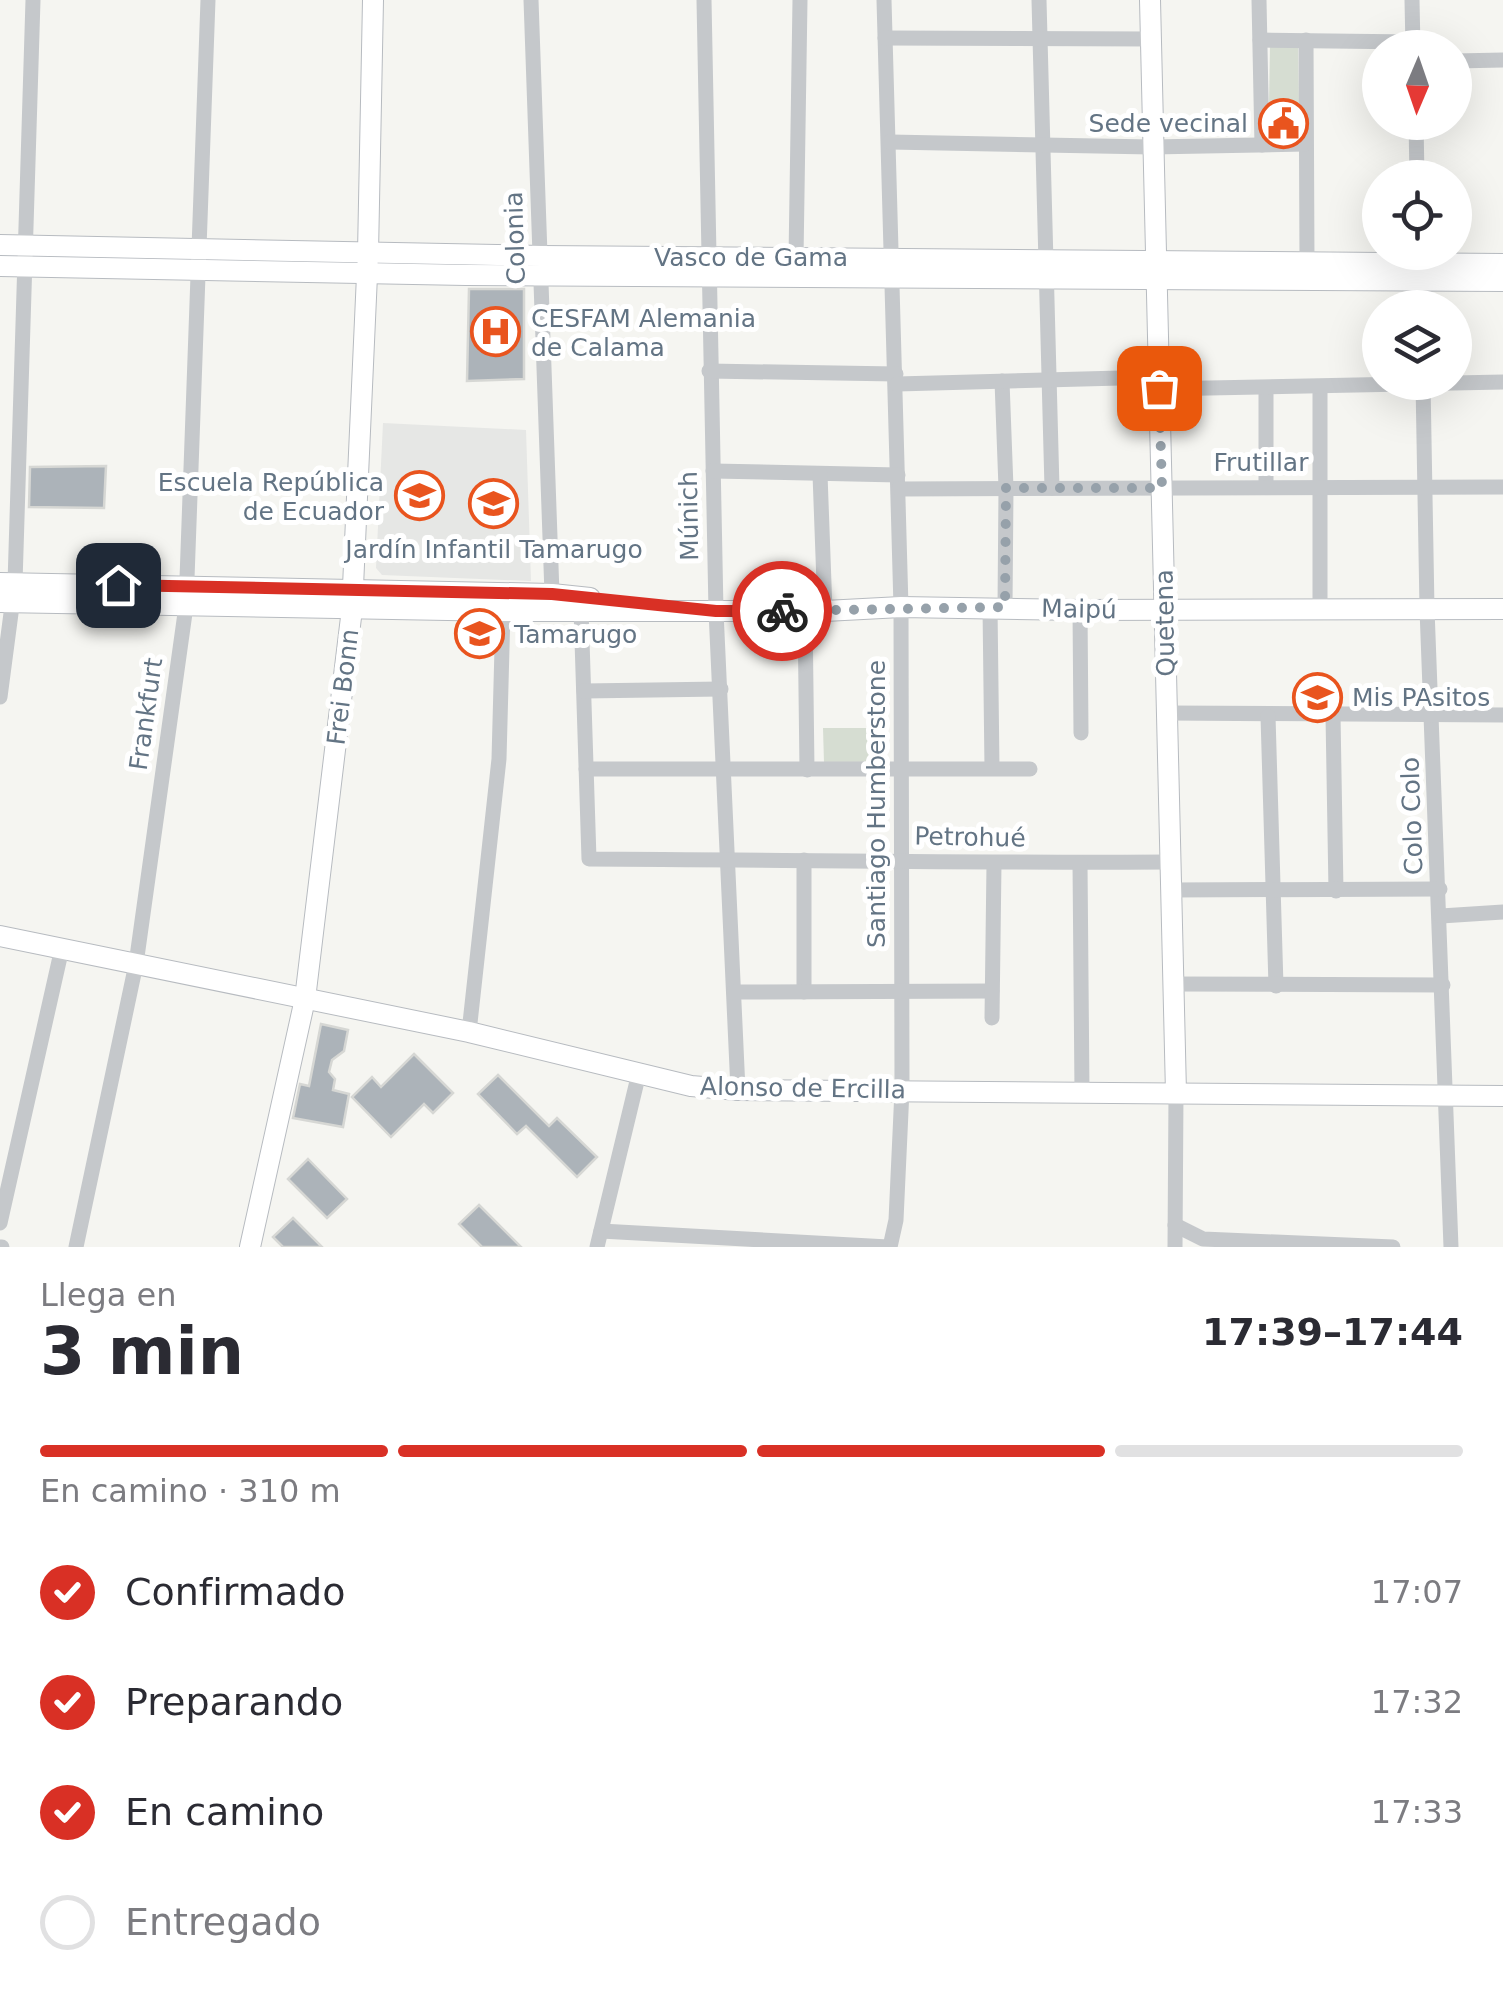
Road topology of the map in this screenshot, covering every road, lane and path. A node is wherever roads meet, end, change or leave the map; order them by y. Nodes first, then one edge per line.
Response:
1 (32, 0) edge
2 (208, 0) edge
3 (374, 0) edge
4 (532, 0) edge
5 (704, 0) edge
6 (800, 0) edge
7 (884, 0) edge
8 (1039, 0) edge
9 (1150, 0) edge
10 (1259, 0) edge
11 (1412, 0) edge
12 (1413, 30) edge
13 (884, 38) junction
14 (1040, 39) junction
15 (1151, 39) junction
16 (1260, 40) junction
17 (1306, 40) junction
18 (1362, 42) edge
19 (1503, 60) edge
20 (1472, 61) edge
21 (890, 142) junction
22 (1041, 144) junction
23 (1306, 144) junction
24 (1262, 145) junction
25 (1152, 147) junction
26 (0, 246) edge
27 (198, 247) junction
28 (25, 256) junction
29 (796, 258) junction
30 (368, 262) junction
31 (1307, 262) junction
32 (1362, 264) edge
33 (1503, 264) edge
34 (541, 265) junction
35 (1472, 265) edge
36 (0, 266) edge
37 (707, 266) junction
38 (892, 267) junction
39 (1362, 267) edge
40 (1046, 268) junction
41 (1156, 269) junction
42 (197, 270) junction
43 (1441, 270) edge
44 (1503, 281) edge
45 (709, 372) junction
46 (896, 379) junction
47 (1002, 381) junction
48 (1050, 381) junction
49 (1472, 382) edge
50 (1503, 382) edge
51 (1159, 383) junction
52 (1362, 385) edge
53 (1320, 387) junction
54 (1266, 388) junction
55 (1423, 400) edge
56 (713, 471) junction
57 (820, 474) junction
58 (898, 482) junction
59 (1320, 487) junction
60 (1424, 487) junction
61 (1503, 487) edge
62 (1006, 488) junction
63 (1052, 488) junction
64 (1162, 488) junction
65 (1266, 488) junction
66 (7, 592) edge
67 (552, 594) junction
68 (187, 596) junction
69 (353, 599) junction
70 (901, 606) junction
71 (998, 607) junction
72 (1503, 609) edge
73 (581, 610) junction
74 (1080, 610) junction
75 (1164, 610) junction
76 (1320, 610) junction
77 (1426, 610) junction
78 (716, 611) junction
79 (815, 611) junction
80 (503, 612) junction
81 (721, 689) junction
82 (584, 691) junction
83 (0, 698) edge
84 (1167, 713) junction
85 (1432, 714) junction
86 (1332, 715) junction
87 (1503, 715) edge
88 (1268, 716) junction
89 (1081, 734) dead end
90 (992, 768) junction
91 (586, 769) junction
92 (1030, 769) dead end
93 (724, 770) junction
94 (808, 770) junction
95 (900, 770) junction
96 (728, 860) junction
97 (804, 860) junction
98 (899, 860) junction
99 (1080, 862) junction
100 (1171, 862) junction
101 (994, 864) junction
102 (1440, 889) junction
103 (1171, 890) junction
104 (1336, 891) junction
105 (1273, 892) junction
106 (1503, 912) edge
107 (1441, 916) junction
108 (0, 936) edge
109 (62, 948) junction
110 (136, 964) junction
111 (1173, 984) junction
112 (1276, 986) junction
113 (1443, 986) junction
114 (992, 991) junction
115 (734, 992) junction
116 (804, 992) junction
117 (900, 992) junction
118 (305, 999) junction
119 (992, 1018) dead end
120 (469, 1032) junction
121 (639, 1073) junction
122 (738, 1090) junction
123 (902, 1090) junction
124 (1082, 1092) junction
125 (1176, 1093) junction
126 (1448, 1095) junction
127 (1503, 1096) edge
128 (0, 1223) edge
129 (1176, 1226) junction
130 (599, 1239) edge
131 (1203, 1243) edge
132 (782, 1245) edge
133 (1367, 1246) edge
134 (76, 1247) edge
135 (250, 1247) edge
136 (889, 1247) edge
137 (1175, 1247) edge
138 (1393, 1247) edge
139 (1451, 1247) edge

1 - 28 street
2 - 27 street, Frankfurt
3 - 30 street, Frei Bonn
4 - 34 street, Colonia
5 - 37 street, Múnich
6 - 29 street
7 - 13 street, Santiago Humberstone
8 - 14 street
9 - 15 street, Quetena
10 - 16 street
11 - 12 street
13 - 14 street
13 - 21 street, Santiago Humberstone
14 - 15 street
14 - 22 street
15 - 25 street, Quetena
16 - 17 street
16 - 24 street
17 - 18 street
17 - 23 street
19 - 20 street
21 - 22 street
21 - 38 street, Santiago Humberstone
22 - 25 street
22 - 40 street
23 - 24 street
23 - 31 street
24 - 25 street
25 - 41 street, Quetena
26 - 28 street, Vasco de Gama
27 - 28 street, Vasco de Gama
27 - 30 street, Vasco de Gama
27 - 42 street, Frankfurt
28 - 36 street, Vasco de Gama
28 - 42 street, Vasco de Gama
28 - 66 street
29 - 37 street, Vasco de Gama
29 - 38 street, Vasco de Gama
30 - 34 street, Vasco de Gama
30 - 42 street, Vasco de Gama
30 - 69 street, Frei Bonn
31 - 32 street, Vasco de Gama
31 - 41 street, Vasco de Gama
33 - 35 street, Vasco de Gama
34 - 37 street, Vasco de Gama
34 - 67 street, Colonia
37 - 38 street, Vasco de Gama
37 - 45 street, Múnich
38 - 40 street, Vasco de Gama
38 - 46 street, Santiago Humberstone
39 - 41 street, Vasco de Gama
40 - 41 street, Vasco de Gama
40 - 48 street
41 - 51 street, Quetena
42 - 68 street, Frankfurt
43 - 44 street, Vasco de Gama
45 - 46 street
45 - 56 street, Múnich
46 - 47 street
46 - 58 street, Santiago Humberstone
47 - 48 street
47 - 62 street
48 - 51 street
48 - 63 street
49 - 50 street
51 - 54 street
51 - 64 street, Quetena
52 - 53 street
53 - 54 street
53 - 59 street
54 - 65 street
55 - 60 street, Colo Colo
56 - 57 street, Frutillar
56 - 78 street, Múnich
57 - 58 street, Frutillar
57 - 79 street
58 - 62 street, Frutillar
58 - 70 street, Santiago Humberstone
59 - 60 street, Frutillar
59 - 65 street, Frutillar
59 - 76 street
60 - 61 street, Frutillar
60 - 77 street, Colo Colo
62 - 63 street, Frutillar
62 - 71 street
63 - 64 street, Frutillar
64 - 65 street, Frutillar
64 - 75 street, Quetena
66 - 68 street
66 - 83 street
67 - 69 street
67 - 78 street
68 - 69 street
68 - 110 street, Frankfurt
69 - 80 street
69 - 118 street, Frei Bonn
70 - 71 street, Maipú
70 - 79 street, Maipú
70 - 95 street, Santiago Humberstone
71 - 74 street, Maipú
71 - 90 street
72 - 77 street, Maipú
73 - 78 street
73 - 80 street
73 - 82 street
74 - 75 street, Maipú
74 - 89 street
75 - 76 street, Maipú
75 - 84 street, Quetena
76 - 77 street, Maipú
77 - 85 street, Colo Colo
78 - 79 street, Maipú
78 - 81 street, Múnich
79 - 94 street
80 - 120 street
81 - 82 street
81 - 93 street, Múnich
82 - 91 street
84 - 88 street
84 - 100 street, Quetena
85 - 86 street
85 - 87 street
85 - 102 street, Colo Colo
86 - 88 street
86 - 104 street
88 - 105 street
90 - 92 street
90 - 95 street
91 - 93 street
91 - 96 street, Petrohué
93 - 94 street
93 - 96 street, Múnich
94 - 95 street
95 - 98 street, Santiago Humberstone
96 - 97 street, Petrohué
96 - 115 street, Múnich
97 - 98 street, Petrohué
97 - 116 street
98 - 101 street, Petrohué
98 - 117 street, Santiago Humberstone
99 - 100 street, Petrohué
99 - 101 street, Petrohué
99 - 124 street
100 - 103 street, Quetena
101 - 114 street
102 - 104 street
102 - 107 street, Colo Colo
103 - 105 street
103 - 111 street, Quetena
104 - 105 street
105 - 112 street
106 - 107 street
107 - 113 street, Colo Colo
108 - 109 street, Alonso de Ercilla
109 - 110 street, Alonso de Ercilla
109 - 128 street
110 - 118 street, Alonso de Ercilla
110 - 134 street, Frankfurt
111 - 112 street
111 - 125 street, Quetena
112 - 113 street
113 - 126 street, Colo Colo
114 - 117 street
114 - 119 street
115 - 116 street
115 - 122 street, Múnich
116 - 117 street
117 - 123 street, Santiago Humberstone
118 - 120 street, Alonso de Ercilla
118 - 135 street, Frei Bonn
120 - 121 street, Alonso de Ercilla
121 - 122 street, Alonso de Ercilla
121 - 130 street
122 - 123 street, Alonso de Ercilla
123 - 124 street, Alonso de Ercilla
123 - 136 street, Santiago Humberstone
124 - 125 street, Alonso de Ercilla
125 - 126 street, Alonso de Ercilla
125 - 129 street, Quetena
126 - 127 street, Alonso de Ercilla
126 - 139 street, Colo Colo
129 - 131 street
129 - 137 street, Quetena
130 - 132 street
131 - 133 street
132 - 136 street
133 - 138 street

